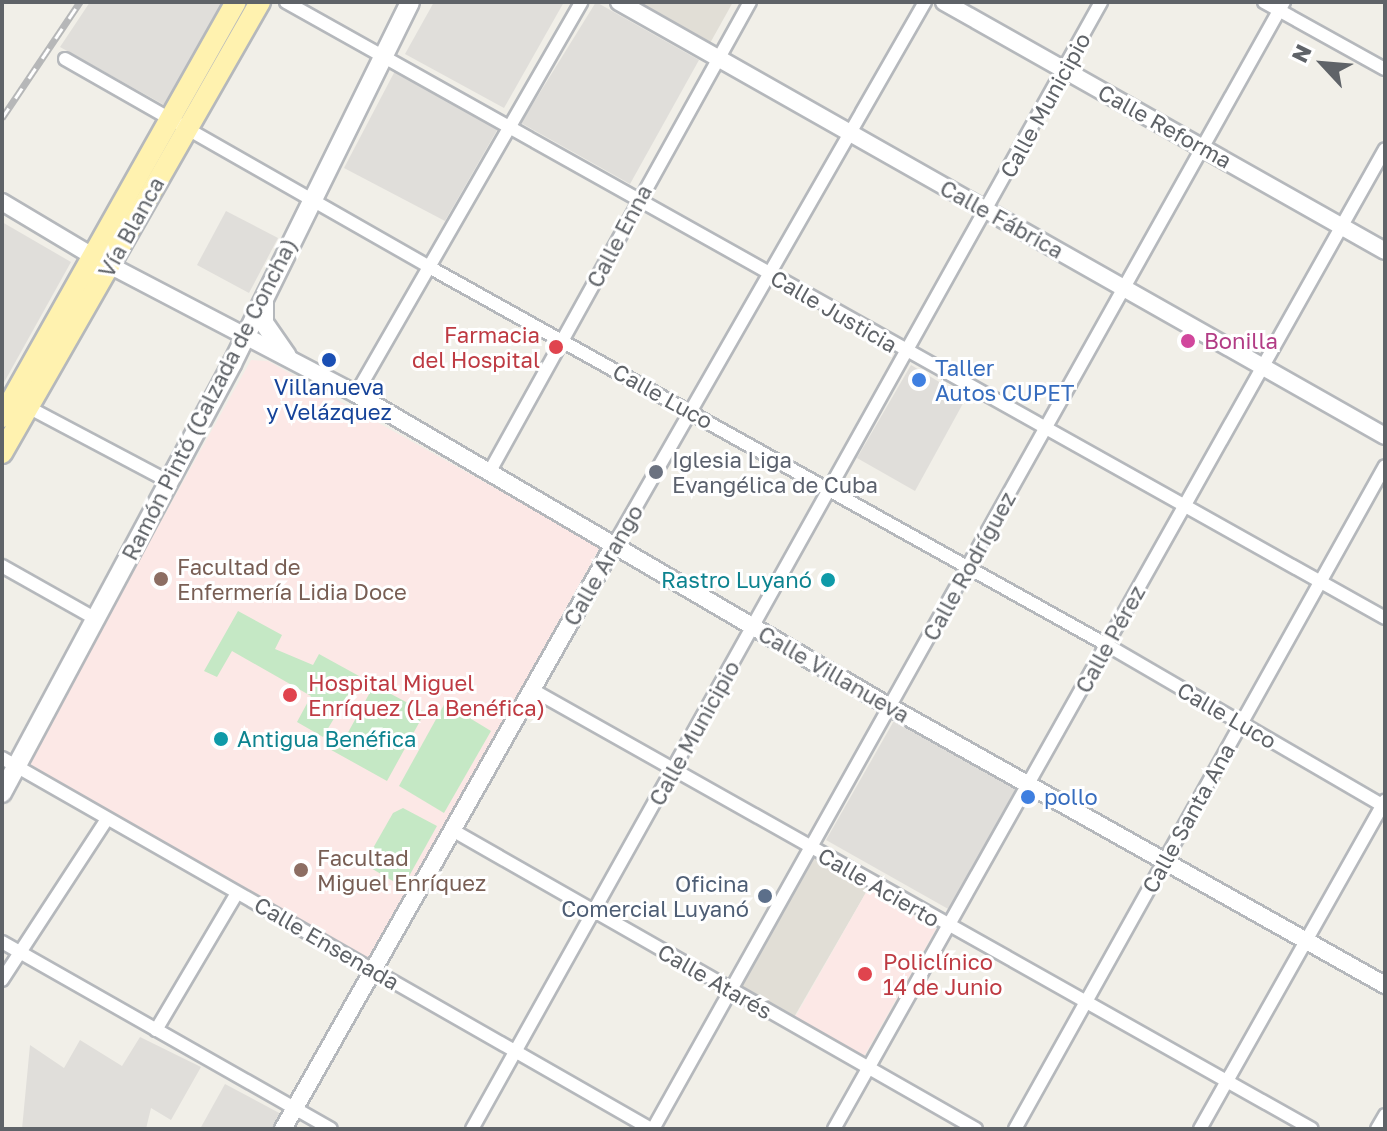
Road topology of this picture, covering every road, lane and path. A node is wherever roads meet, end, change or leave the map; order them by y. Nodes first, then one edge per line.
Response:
1 (236, 2) edge
2 (260, 2) edge
3 (286, 2) edge
4 (410, 2) edge
5 (581, 2) edge
6 (619, 2) edge
7 (750, 2) edge
8 (925, 2) edge
9 (944, 2) edge
10 (1101, 2) edge
11 (1264, 2) edge
12 (1282, 6) edge
13 (382, 58) junction
14 (719, 58) junction
15 (65, 59) dead end
16 (1385, 69) edge
17 (1064, 70) junction
18 (178, 124) junction
19 (510, 126) junction
20 (851, 134) junction
21 (1202, 146) junction
22 (1385, 149) edge
23 (311, 200) junction
24 (637, 201) junction
25 (2, 202) edge
26 (987, 210) junction
27 (1340, 226) junction
28 (1385, 251) edge
29 (102, 261) junction
30 (429, 267) junction
31 (769, 274) junction
32 (1122, 286) junction
33 (267, 287) junction
34 (246, 335) junction
35 (562, 341) junction
36 (906, 353) junction
37 (287, 356) junction
38 (1261, 368) junction
39 (356, 394) junction
40 (28, 407) junction
41 (691, 411) junction
42 (2, 417) edge
43 (1045, 428) junction
44 (1385, 436) edge
45 (2, 453) edge
46 (1385, 466) edge
47 (490, 471) junction
48 (168, 481) junction
49 (829, 488) junction
50 (1185, 504) junction
51 (614, 545) junction
52 (2, 566) edge
53 (968, 568) junction
54 (1320, 581) junction
55 (1385, 618) edge
56 (96, 619) junction
57 (752, 627) junction
58 (1107, 645) junction
59 (531, 689) junction
60 (890, 707) junction
61 (1241, 723) junction
62 (9, 762) edge
63 (674, 770) junction
64 (1029, 785) junction
65 (2, 793) edge
66 (1384, 804) edge
67 (107, 819) junction
68 (454, 831) junction
69 (810, 847) junction
70 (1165, 861) junction
71 (237, 893) junction
72 (595, 912) junction
73 (950, 927) junction
74 (2, 942) edge
75 (1308, 942) junction
76 (20, 953) junction
77 (375, 971) junction
78 (2, 980) edge
79 (1385, 985) edge
80 (731, 990) junction
81 (1086, 1002) junction
82 (156, 1030) junction
83 (517, 1050) junction
84 (867, 1069) junction
85 (1228, 1081) junction
86 (294, 1108) junction
87 (1385, 1115) edge
88 (283, 1129) edge
89 (331, 1129) edge
90 (472, 1129) edge
91 (652, 1129) edge
92 (834, 1129) edge
93 (976, 1129) edge
94 (1015, 1129) edge
95 (1200, 1129) edge
96 (1312, 1129) edge
97 (1377, 1129) edge

1 - 18 main road, Vía Blanca
2 - 18 main road, Vía Blanca
3 - 13 street, Calle Justicia
4 - 13 main road, Ramón Pintó (Calzada de Concha)
5 - 19 street
6 - 14 street, Calle Fábrica
7 - 14 street, Calle Enna
8 - 20 street, Calle Arango
9 - 17 street, Calle Reforma
10 - 17 street, Calle Municipio
11 - 12 street
12 - 16 street
12 - 21 street, Calle Rodríguez
13 - 19 street, Calle Justicia
13 - 23 main road, Ramón Pintó (Calzada de Concha)
14 - 20 street, Calle Fábrica
14 - 24 street, Calle Enna
15 - 18 street, Calle Luco
17 - 21 street, Calle Reforma
17 - 26 street, Calle Municipio
18 - 23 street, Calle Luco
18 - 29 main road, Vía Blanca
19 - 24 street, Calle Justicia
19 - 30 street
20 - 26 street, Calle Fábrica
20 - 31 street, Calle Arango
21 - 27 street, Calle Reforma
21 - 32 street, Calle Rodríguez
22 - 27 street, Calle Pérez
23 - 30 street, Calle Luco
23 - 33 main road, Ramón Pintó (Calzada de Concha)
24 - 31 street, Calle Justicia
24 - 35 street, Calle Enna
25 - 29 street, Calle Villanueva
26 - 32 street, Calle Fábrica
26 - 36 street, Calle Municipio
27 - 28 street, Calle Reforma
27 - 38 street, Calle Pérez
29 - 34 street, Calle Villanueva
29 - 40 main road, Vía Blanca
29 - 42 main road, Vía Blanca
30 - 35 street, Calle Luco
30 - 39 street
31 - 36 street, Calle Justicia
31 - 41 street, Calle Arango
32 - 38 street, Calle Fábrica
32 - 43 street, Calle Rodríguez
33 - 34 main road, Ramón Pintó (Calzada de Concha)
33 - 37 main road
34 - 37 street, Calle Villanueva
34 - 48 main road, Ramón Pintó (Calzada de Concha)
35 - 41 street, Calle Luco
35 - 47 street, Calle Enna
36 - 43 street, Calle Justicia
36 - 49 street, Calle Municipio
37 - 39 street, Calle Villanueva
38 - 44 street, Calle Fábrica
38 - 50 street, Calle Pérez
39 - 47 street, Calle Villanueva
40 - 45 main road, Vía Blanca
40 - 48 street
41 - 49 street, Calle Luco
41 - 51 street, Calle Arango
43 - 50 street, Calle Justicia
43 - 53 street, Calle Rodríguez
46 - 54 street, Calle Santa Ana
47 - 51 street, Calle Villanueva
48 - 56 main road, Ramón Pintó (Calzada de Concha)
49 - 53 street, Calle Luco
49 - 57 street, Calle Municipio
50 - 54 street, Calle Justicia
50 - 58 street, Calle Pérez
51 - 57 street, Calle Villanueva
51 - 59 street, Calle Arango
52 - 56 street
53 - 58 street, Calle Luco
53 - 60 street, Calle Rodríguez
54 - 55 street, Calle Justicia
54 - 61 street, Calle Santa Ana
56 - 62 main road, Ramón Pintó (Calzada de Concha)
57 - 60 street, Calle Villanueva
57 - 63 street, Calle Municipio
58 - 61 street, Calle Luco
58 - 64 street, Calle Pérez
59 - 63 street, Calle Acierto
59 - 68 street, Calle Arango
60 - 64 street, Calle Villanueva
60 - 69 street, Calle Rodríguez
61 - 66 street, Calle Luco
61 - 70 street, Calle Santa Ana
62 - 65 main road, Ramón Pintó (Calzada de Concha)
62 - 67 street, Calle Ensenada
63 - 69 street, Calle Acierto
63 - 72 street, Calle Municipio
64 - 70 street, Calle Villanueva
64 - 73 street, Calle Pérez
66 - 75 street
67 - 71 street, Calle Ensenada
67 - 76 street
68 - 72 street, Calle Atarés
68 - 77 street, Calle Arango
69 - 73 street, Calle Acierto
69 - 80 street, Calle Rodríguez
70 - 75 street, Calle Villanueva
70 - 81 street, Calle Santa Ana
71 - 77 street, Calle Ensenada
71 - 82 street
72 - 80 street, Calle Atarés
72 - 83 street, Calle Municipio
73 - 81 street, Calle Acierto
73 - 84 street, Calle Pérez
74 - 76 street
75 - 79 street, Calle Villanueva
75 - 85 street
76 - 78 street
76 - 82 street
77 - 83 street, Calle Ensenada
77 - 86 street, Calle Arango
80 - 84 street, Calle Atarés
80 - 91 street, Calle Rodríguez
81 - 85 street, Calle Acierto
81 - 94 street, Calle Santa Ana
82 - 86 street
83 - 90 street, Calle Municipio
83 - 91 street, Calle Ensenada
84 - 92 street, Calle Pérez
84 - 93 street, Calle Atarés
85 - 95 street
85 - 96 street, Calle Acierto
86 - 88 street, Calle Arango
86 - 89 street
87 - 97 street

